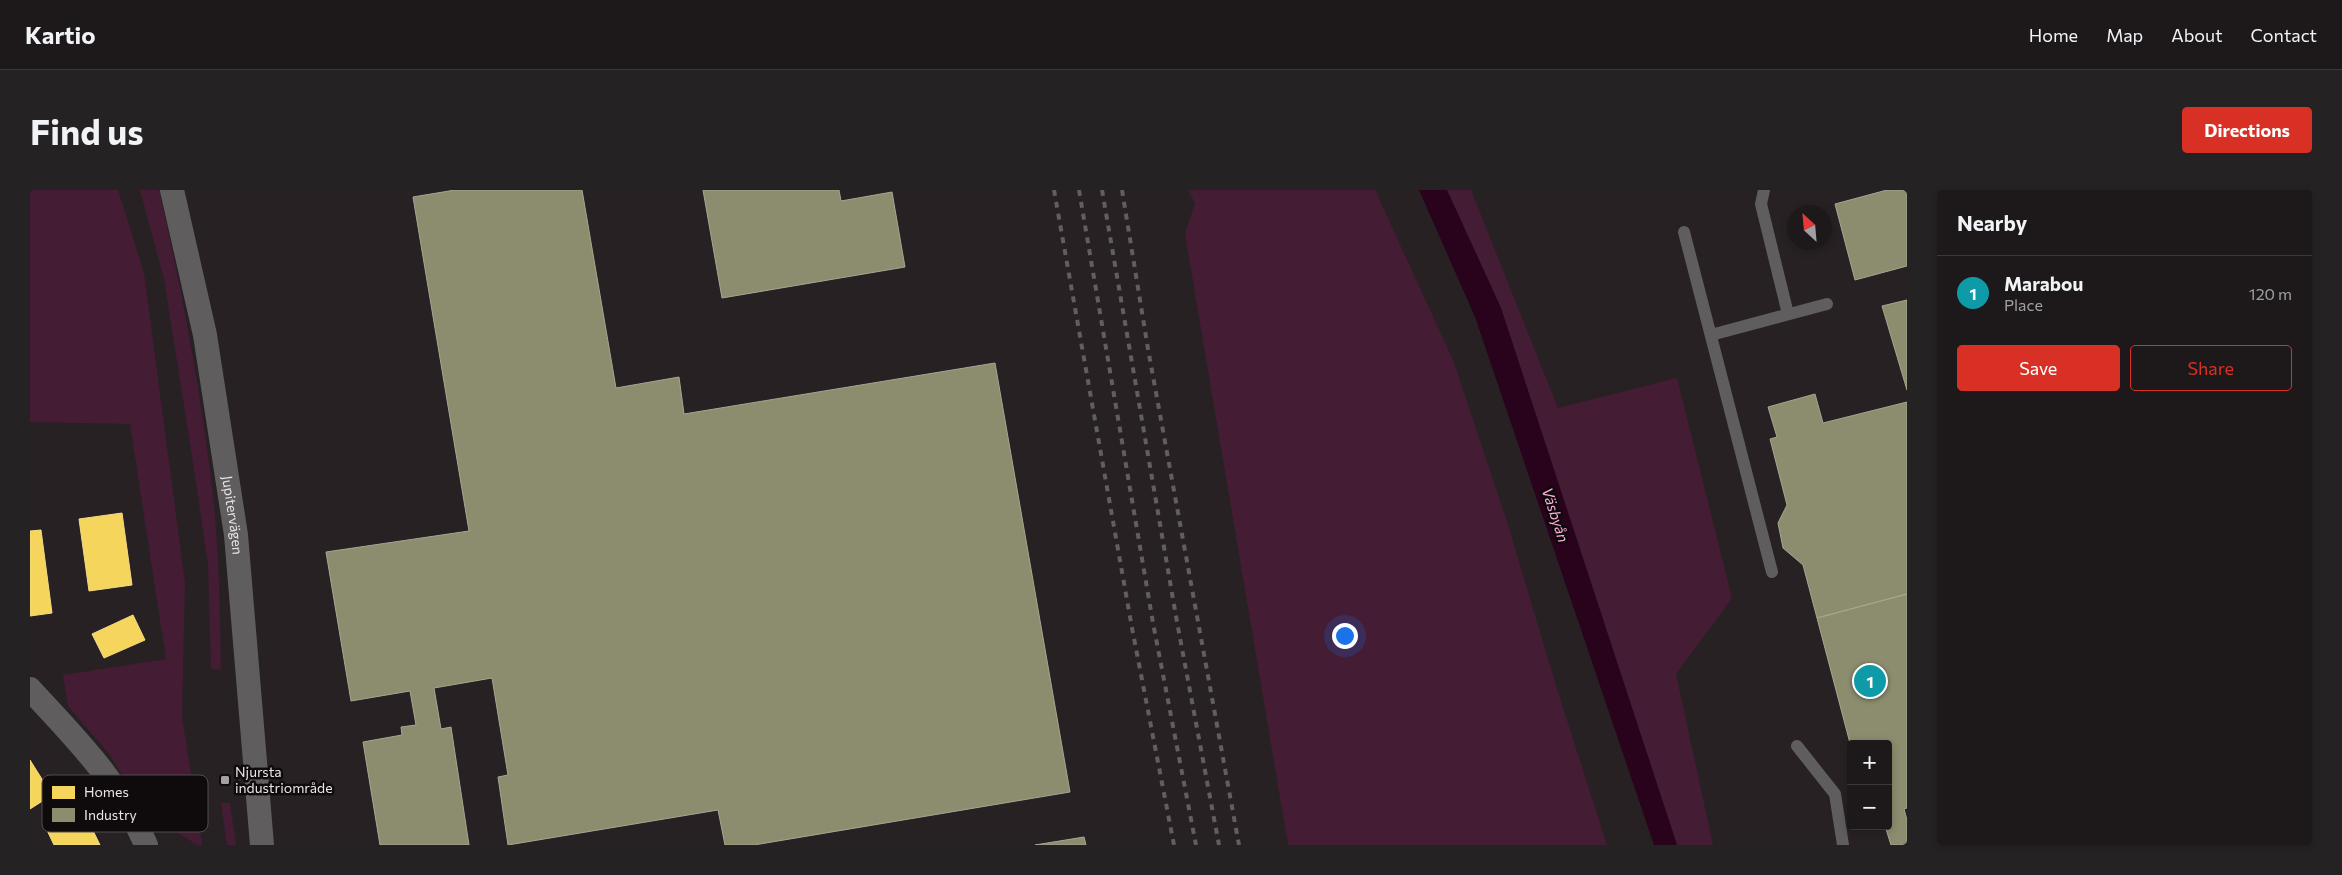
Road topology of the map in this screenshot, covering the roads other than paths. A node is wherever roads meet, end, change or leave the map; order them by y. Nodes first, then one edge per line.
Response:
1 (172, 190) edge
2 (1764, 190) edge
3 (1684, 232) dead end
4 (1827, 304) dead end
5 (1788, 314) junction
6 (1710, 335) junction
7 (1772, 572) dead end
8 (30, 690) edge
9 (1797, 746) dead end
10 (106, 775) edge
11 (141, 832) edge
12 (146, 845) edge
13 (262, 845) edge
14 (1843, 845) edge

1 - 13 street, Jupitervägen
2 - 5 lane
3 - 6 lane
4 - 5 lane
5 - 6 lane
6 - 7 lane
8 - 10 street
9 - 14 lane
11 - 12 street

